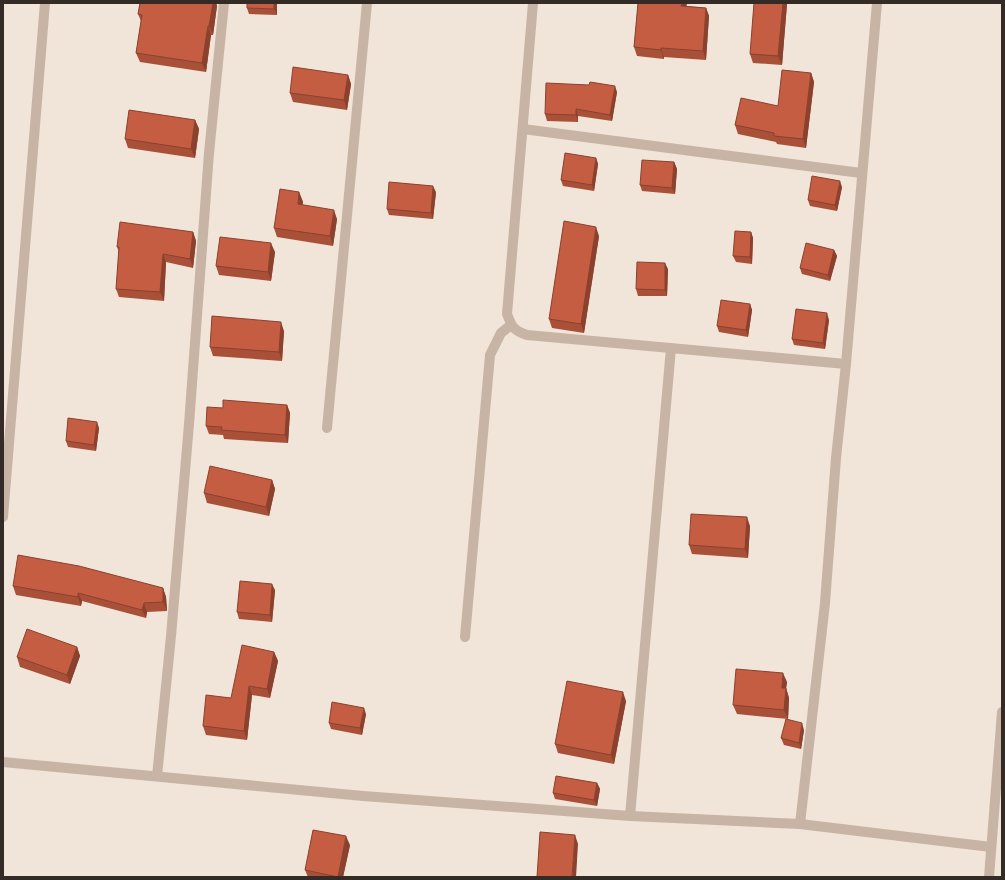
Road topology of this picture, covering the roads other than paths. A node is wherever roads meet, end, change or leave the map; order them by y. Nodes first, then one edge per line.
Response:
1 (45, 3) edge
2 (224, 3) edge
3 (367, 3) edge
4 (533, 3) edge
5 (877, 3) edge
6 (523, 129) junction
7 (861, 173) junction
8 (511, 325) junction
9 (671, 348) junction
10 (846, 364) junction
11 (327, 428) dead end
12 (3, 518) edge
13 (465, 637) dead end
14 (1002, 712) edge
15 (3, 762) edge
16 (157, 776) junction
17 (630, 816) junction
18 (800, 824) junction
19 (991, 847) junction
20 (989, 877) edge

1 - 12 street
2 - 16 street
3 - 11 street
4 - 6 street
5 - 7 street
6 - 7 street
6 - 8 street
7 - 10 street
8 - 9 street
8 - 13 street
9 - 10 street
9 - 17 street
10 - 18 street
14 - 19 street
15 - 16 street
16 - 17 street
17 - 18 street
18 - 19 street
19 - 20 street

